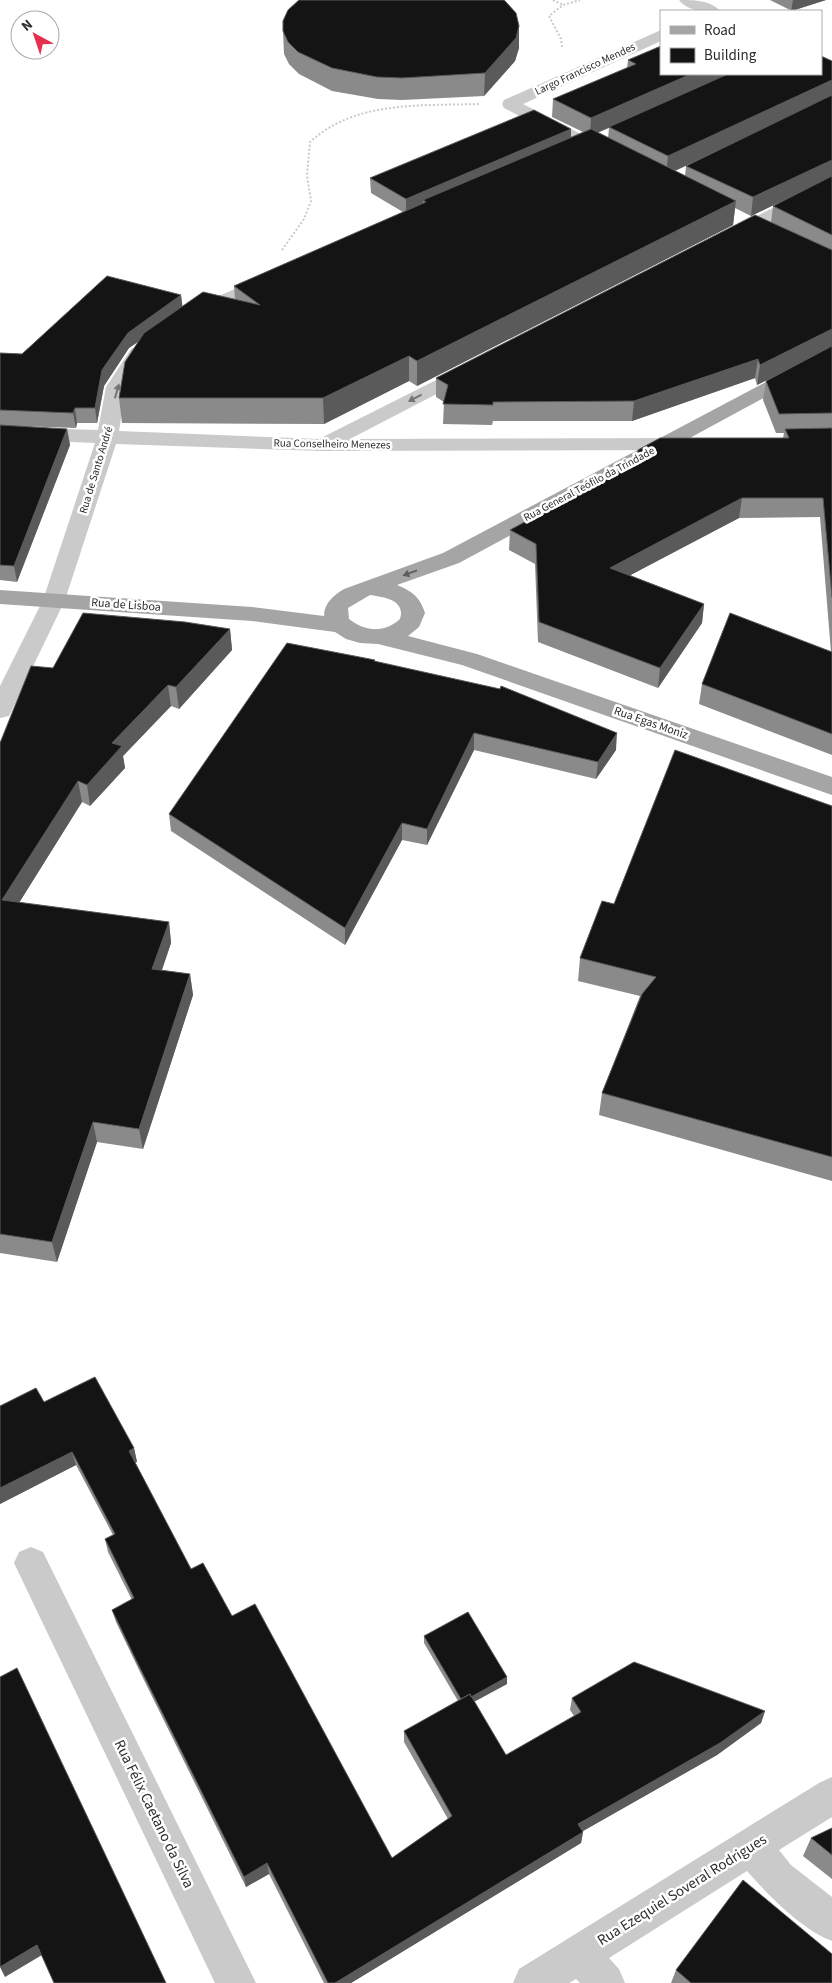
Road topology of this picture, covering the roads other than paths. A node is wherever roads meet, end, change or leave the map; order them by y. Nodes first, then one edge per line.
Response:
1 (687, 0) edge
2 (710, 10) edge
3 (660, 35) edge
4 (606, 137) edge
5 (589, 145) junction
6 (571, 152) edge
7 (623, 162) edge
8 (832, 184) edge
9 (744, 220) junction
10 (770, 233) edge
11 (709, 247) edge
12 (280, 266) edge
13 (183, 321) edge
14 (160, 337) edge
15 (832, 353) edge
16 (480, 364) edge
17 (0, 433) edge
18 (108, 439) junction
19 (663, 444) junction
20 (703, 444) edge
21 (322, 445) junction
22 (451, 558) junction
23 (369, 588) junction
24 (0, 597) edge
25 (343, 598) junction
26 (54, 600) junction
27 (420, 601) junction
28 (252, 614) junction
29 (341, 625) junction
30 (381, 637) junction
31 (470, 659) junction
32 (0, 710) edge
33 (832, 786) edge
34 (31, 1563) dead end
35 (832, 1796) edge
36 (751, 1846) junction
37 (832, 1922) edge
38 (581, 1954) junction
39 (236, 1983) edge
40 (533, 1983) edge
41 (605, 1983) edge

1 - 2 street
3 - 5 street, Largo Francisco Mendes
4 - 5 street
5 - 6 street
5 - 7 street
8 - 9 street
9 - 10 street
9 - 11 street
12 - 13 street
18 -> 14 street, Rua de Santo André
15 - 19 main road, Rua General Teófilo da Trindade
16 -> 21 street
17 - 18 street, Rua Conselheiro Menezes
18 - 21 street, Rua Conselheiro Menezes
18 - 26 street, Rua de Santo André
19 - 20 street, Rua Conselheiro Menezes
19 - 21 street, Rua Conselheiro Menezes
19 - 22 main road, Rua General Teófilo da Trindade
22 -> 23 main road, Rua General Teófilo da Trindade
22 - 27 main road, Rua General Teófilo da Trindade
23 - 25 main road, Rua General Teófilo da Trindade
23 - 27 main road, Rua Egas Moniz
24 - 26 main road, Rua de Lisboa
25 - 28 main road, Rua de Lisboa
25 - 29 main road
26 - 28 main road, Rua de Lisboa
26 - 32 street, Rua de Santo André
27 - 30 main road, Rua General Teófilo da Trindade
27 - 31 main road, Rua Egas Moniz
28 - 29 main road, Rua de Lisboa
29 - 30 main road, Rua de Lisboa
30 - 31 main road, Rua Egas Moniz
31 - 33 main road, Rua Egas Moniz
34 - 39 street, Rua Félix Caetano da Silva
35 - 36 street, Rua Ezequiel Soveral Rodrigues
36 - 37 street
36 - 38 street, Rua Ezequiel Soveral Rodrigues
38 - 40 street, Rua Ezequiel Soveral Rodrigues
38 - 41 street

